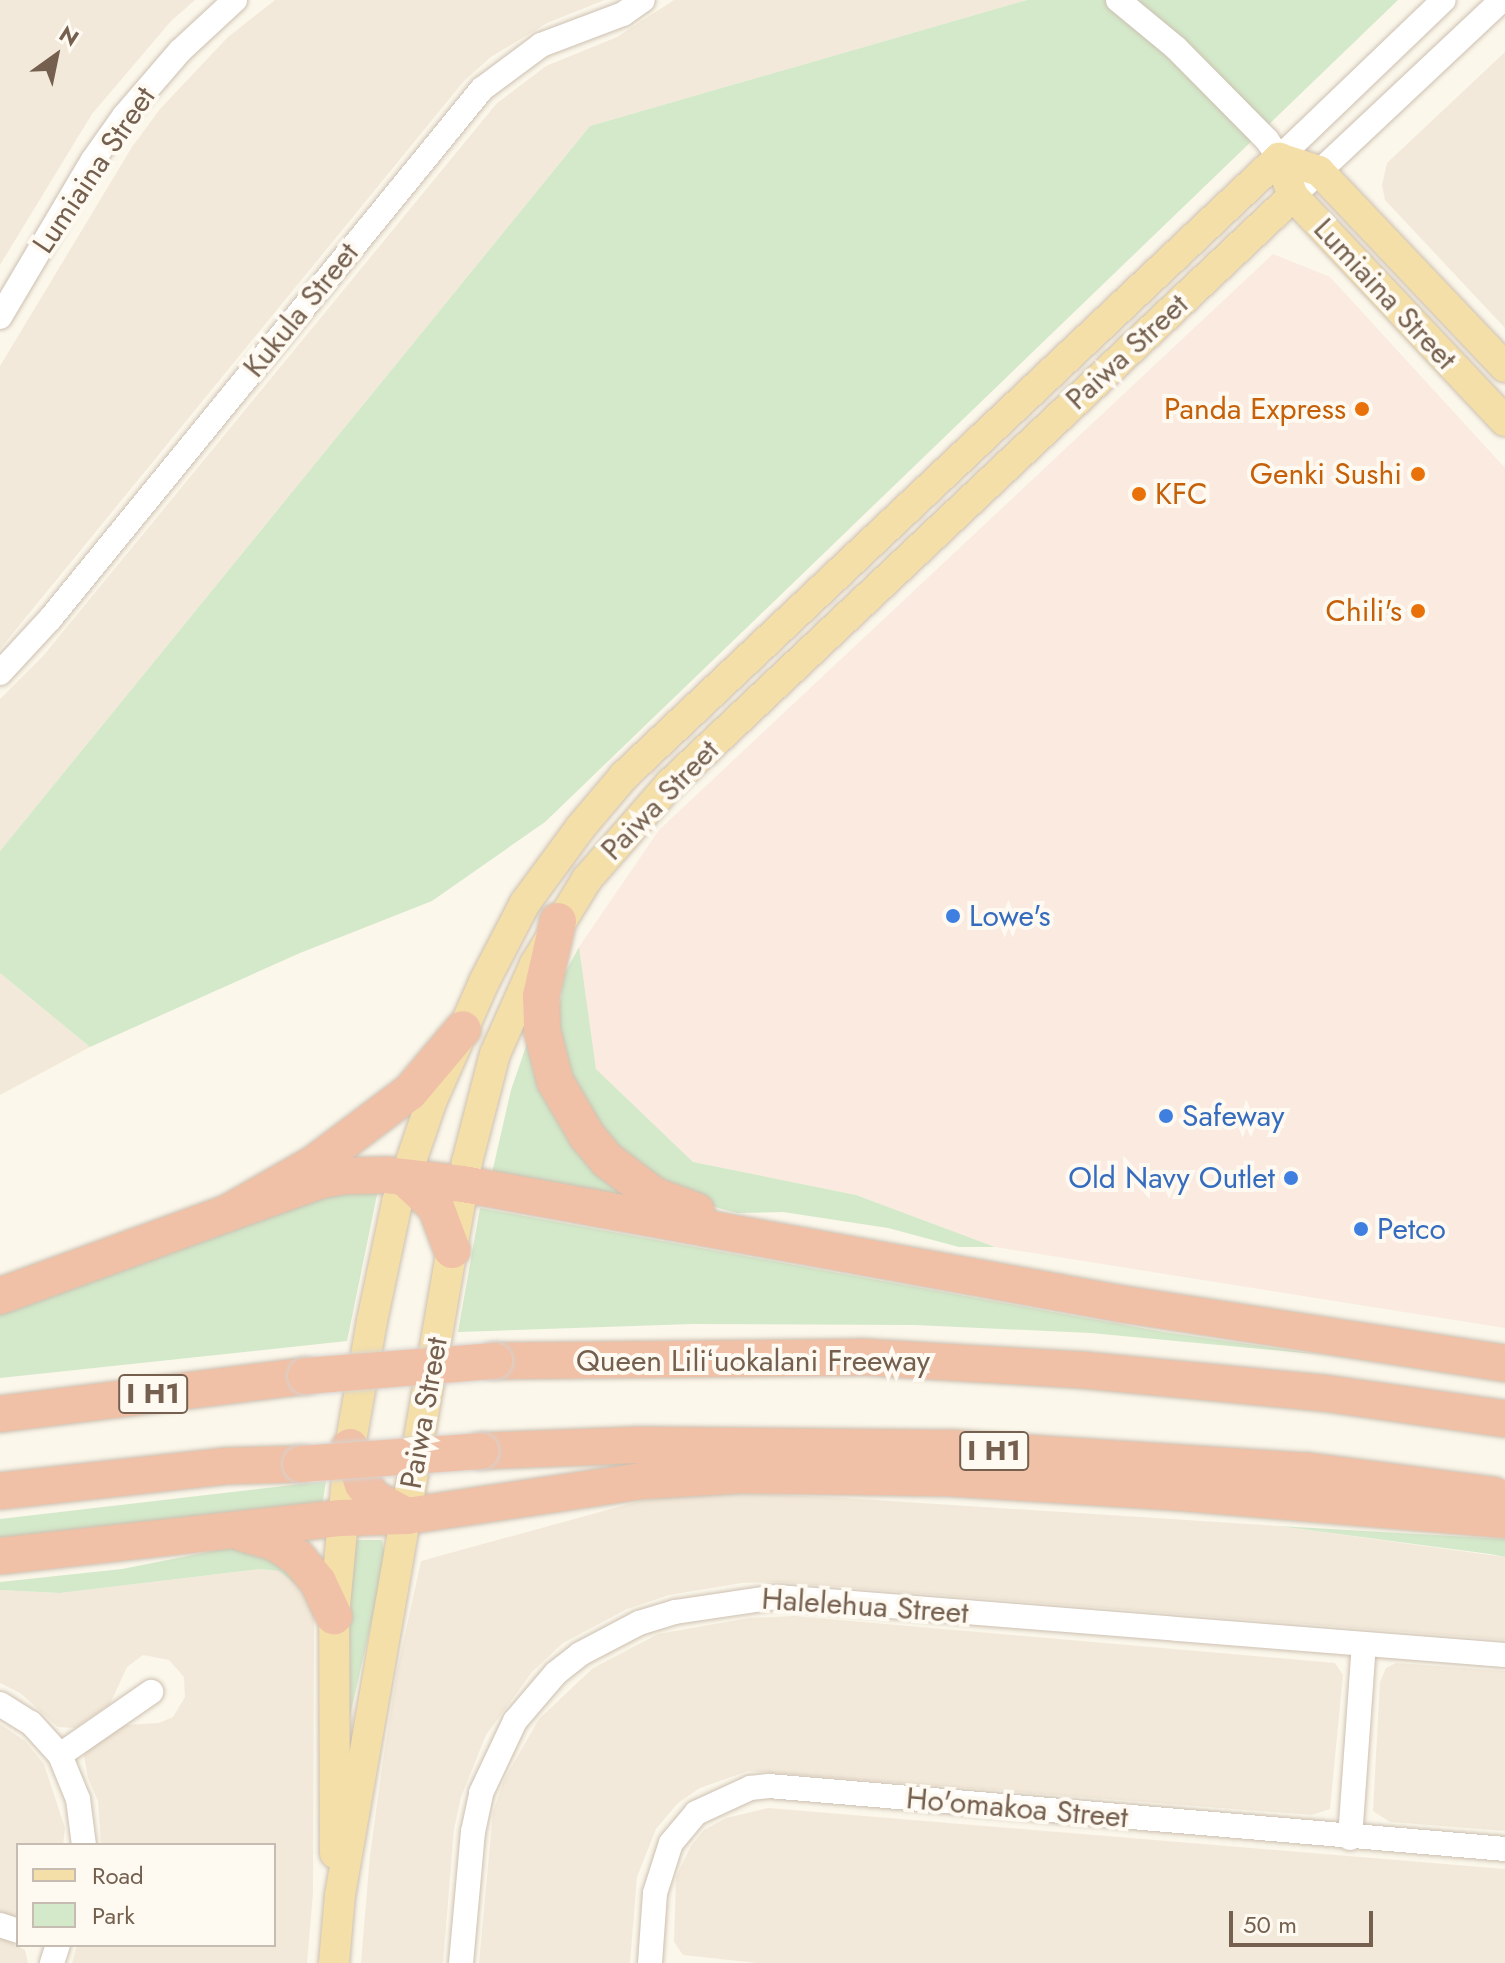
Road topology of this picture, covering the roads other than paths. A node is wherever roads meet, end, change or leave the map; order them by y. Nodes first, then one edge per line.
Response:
1 (235, 0) edge
2 (643, 0) edge
3 (1118, 0) edge
4 (1444, 0) edge
5 (1502, 0) edge
6 (1279, 158) junction
7 (1319, 171) junction
8 (1293, 196) junction
9 (0, 317) edge
10 (1505, 367) edge
11 (1505, 421) edge
12 (0, 673) edge
13 (558, 921) junction
14 (463, 1029) junction
15 (405, 1178) junction
16 (463, 1184) junction
17 (228, 1213) junction
18 (743, 1235) junction
19 (452, 1250) junction
20 (0, 1296) edge
21 (1505, 1363) edge
22 (0, 1414) edge
23 (1505, 1419) edge
24 (350, 1447) junction
25 (0, 1491) edge
26 (1505, 1496) edge
27 (407, 1516) junction
28 (341, 1518) junction
29 (1505, 1520) edge
30 (236, 1532) junction
31 (0, 1556) edge
32 (334, 1616) junction
33 (1364, 1645) junction
34 (1505, 1655) edge
35 (151, 1692) dead end
36 (0, 1704) edge
37 (60, 1755) junction
38 (1350, 1838) junction
39 (84, 1843) edge
40 (1505, 1849) edge
41 (340, 1895) junction
42 (334, 1963) edge
43 (461, 1963) edge
44 (650, 1963) edge

1 - 9 street, Lumiaina Street
2 - 12 street, Kukula Street
3 - 6 street, Lumiaina Street
4 - 6 street, Paiwa Street
5 - 7 street, Paiwa Street
6 - 7 main road, Lumiaina Street
6 - 8 main road, Lumiaina Street
6 - 14 main road, Paiwa Street
7 - 8 street, Paiwa Street
7 - 10 main road, Lumiaina Street
8 - 11 main road, Lumiaina Street
8 - 13 main road, Paiwa Street
13 - 16 main road, Paiwa Street
13 - 18 highway
14 - 15 main road, Paiwa Street
14 - 17 highway
15 - 16 highway
15 - 17 highway
15 - 19 highway
15 - 24 main road, Paiwa Street
16 - 18 highway
16 - 19 main road, Paiwa Street
17 - 20 highway
18 - 21 highway
19 - 27 main road, Paiwa Street
22 - 23 highway, Queen Liliʻuokalani Freeway / I H1, bridge
24 - 27 highway
24 - 28 main road, Paiwa Street
25 - 26 highway, I H1, bridge
27 - 28 highway
27 - 29 highway
27 - 41 main road, Paiwa Street
28 - 30 highway
28 - 32 main road, Paiwa Street
30 - 31 highway
30 - 32 highway
32 - 41 main road, Paiwa Street
33 - 34 street, Halelehua Street
33 - 38 street
33 - 43 street, Halelehua Street
35 - 37 street
36 - 37 street
37 - 39 street
38 - 40 street, Ho'omakoa Street
38 - 44 street, Ho'omakoa Street
41 - 42 main road, Paiwa Street

